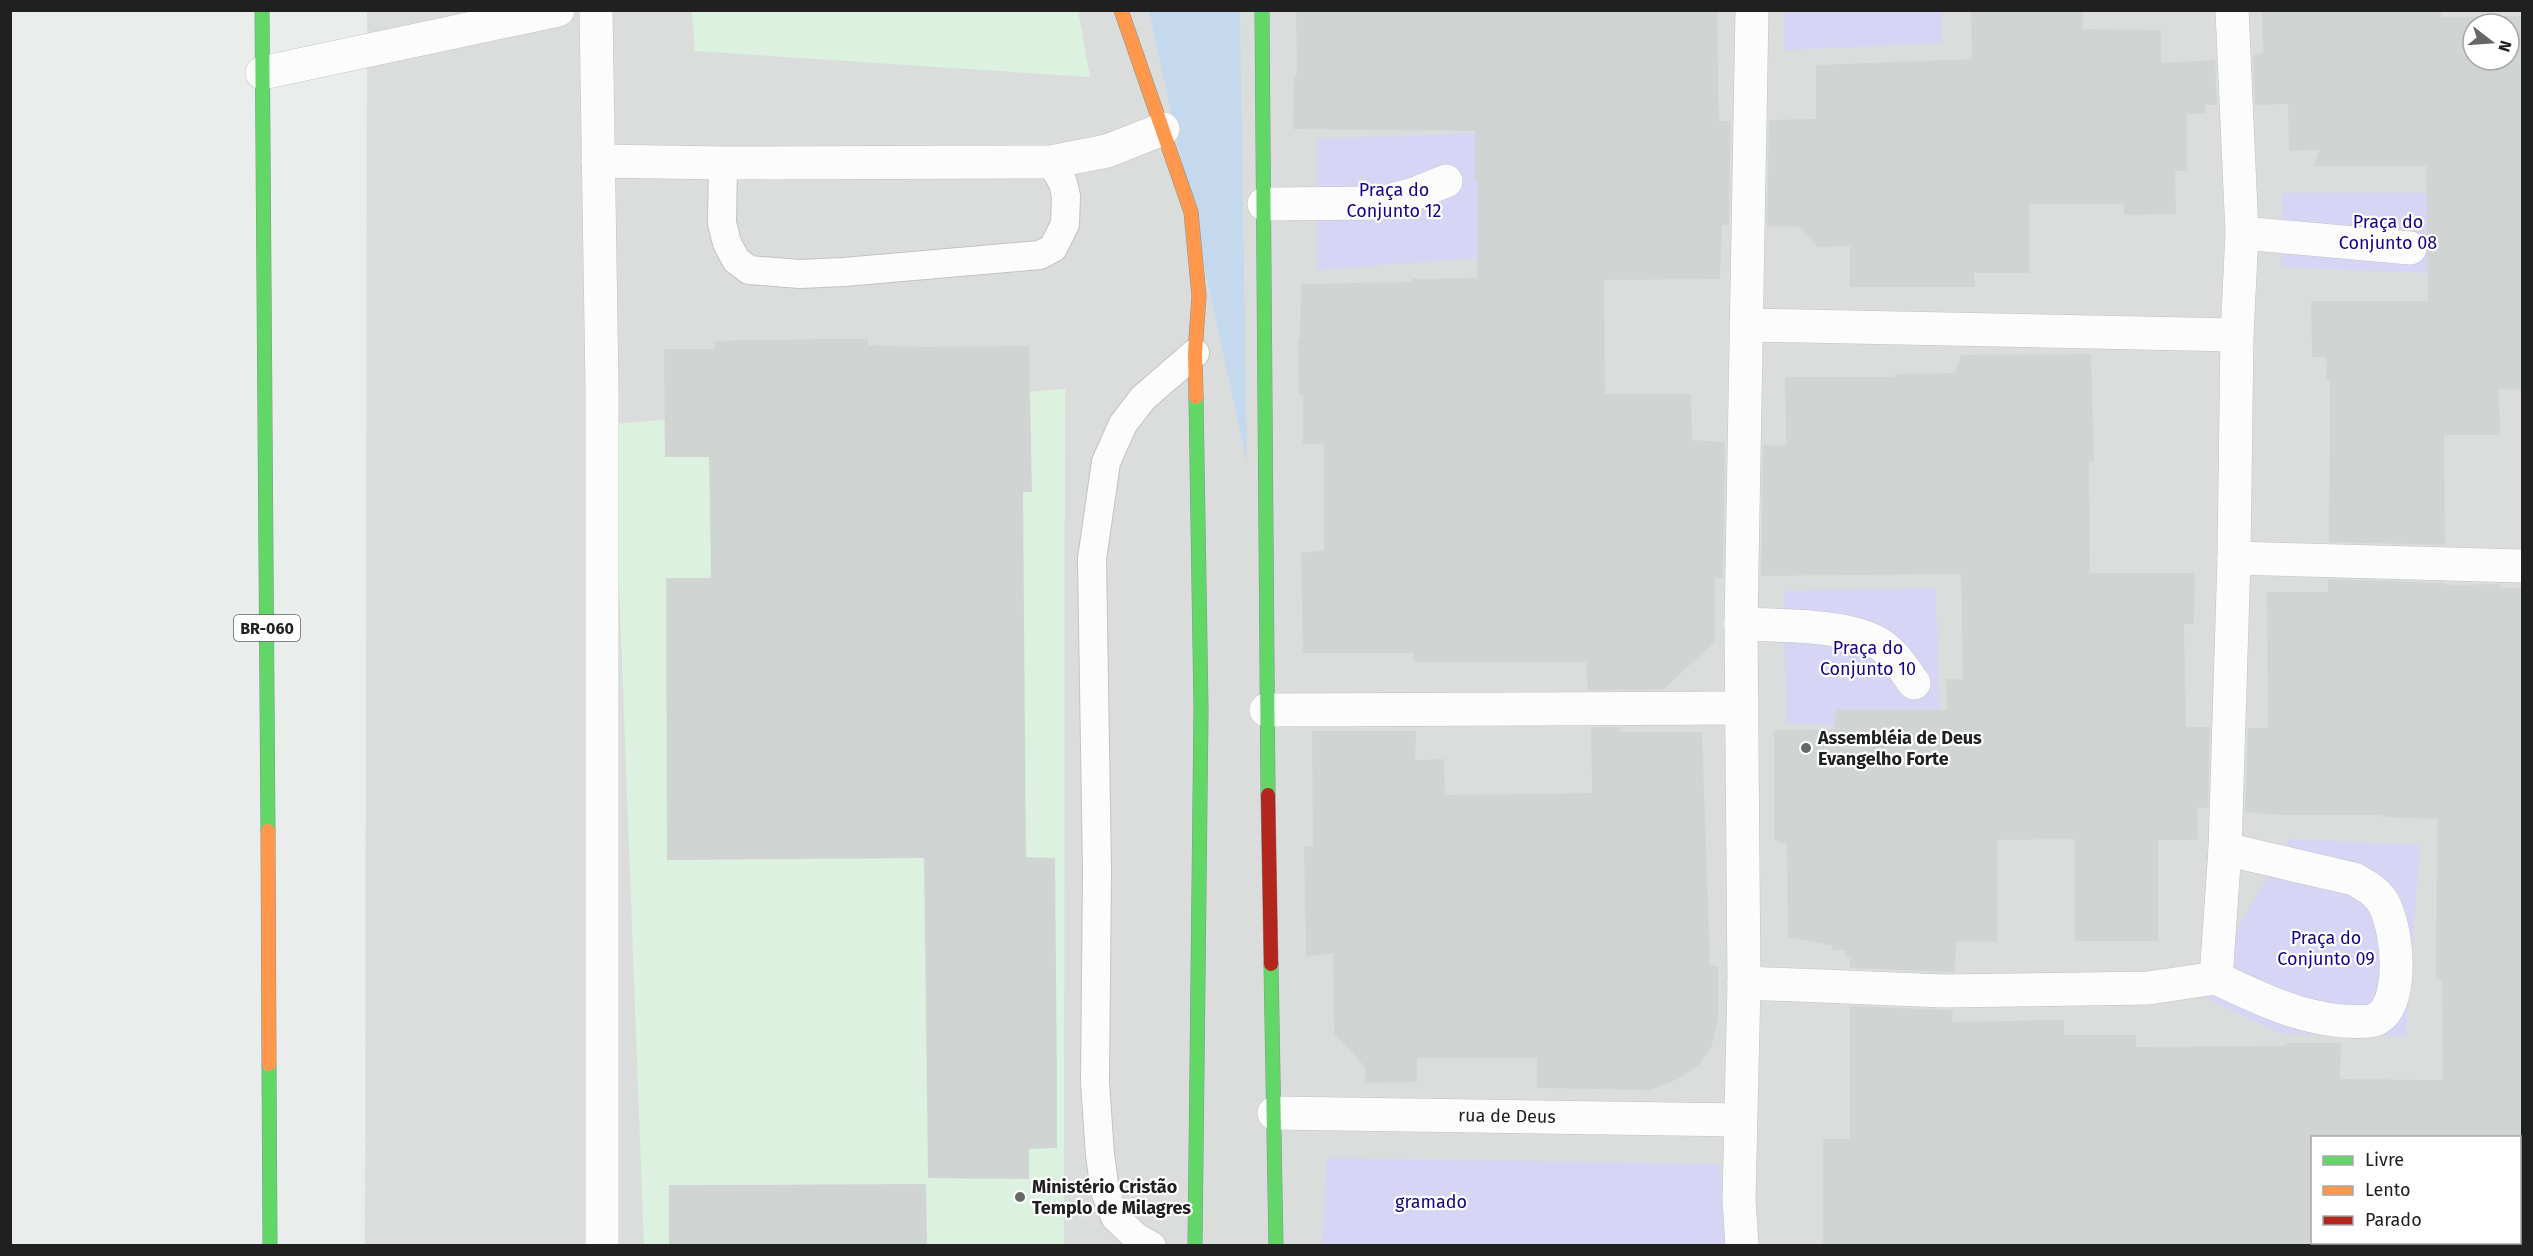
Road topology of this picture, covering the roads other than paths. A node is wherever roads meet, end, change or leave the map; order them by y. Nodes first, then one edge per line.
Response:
1 (262, 10) edge
2 (558, 10) edge
3 (596, 10) edge
4 (1121, 10) edge
5 (1262, 10) edge
6 (1752, 10) edge
7 (2232, 10) edge
8 (262, 73) junction
9 (1163, 129) junction
10 (598, 161) junction
11 (1051, 162) junction
12 (723, 164) junction
13 (1446, 181) dead end
14 (1264, 204) junction
15 (2242, 233) junction
16 (2410, 248) dead end
17 (1748, 325) junction
18 (2237, 335) junction
19 (1195, 353) junction
20 (2234, 558) junction
21 (2523, 566) edge
22 (1741, 624) junction
23 (1914, 682) dead end
24 (1741, 708) junction
25 (1266, 710) junction
26 (2225, 849) junction
27 (2216, 978) junction
28 (1744, 983) junction
29 (1274, 1113) junction
30 (1740, 1120) junction
31 (270, 1245) edge
32 (602, 1245) edge
33 (1152, 1245) edge
34 (1195, 1245) edge
35 (1276, 1245) edge
36 (1742, 1245) edge

1 - 8 main road, BR-060
2 - 8 street
3 - 10 street
4 - 9 main road
5 - 14 main road
6 - 17 street
7 - 15 street
8 - 31 main road, BR-060
9 - 11 street
9 - 19 main road
10 - 12 street
10 - 32 street
11 - 12 street
11 - 12 lane
13 - 14 street
14 - 25 main road
15 - 16 street
15 - 18 street
17 - 18 street
17 - 22 street
18 - 20 street
19 - 33 lane
19 - 34 main road
20 - 21 street
20 - 26 street
22 - 23 street
22 - 24 street
24 - 25 street
24 - 28 street
25 - 29 main road
26 - 27 street
26 - 27 street
27 - 28 street
28 - 30 street
29 - 30 street, rua de Deus
29 - 35 main road
30 - 36 street

